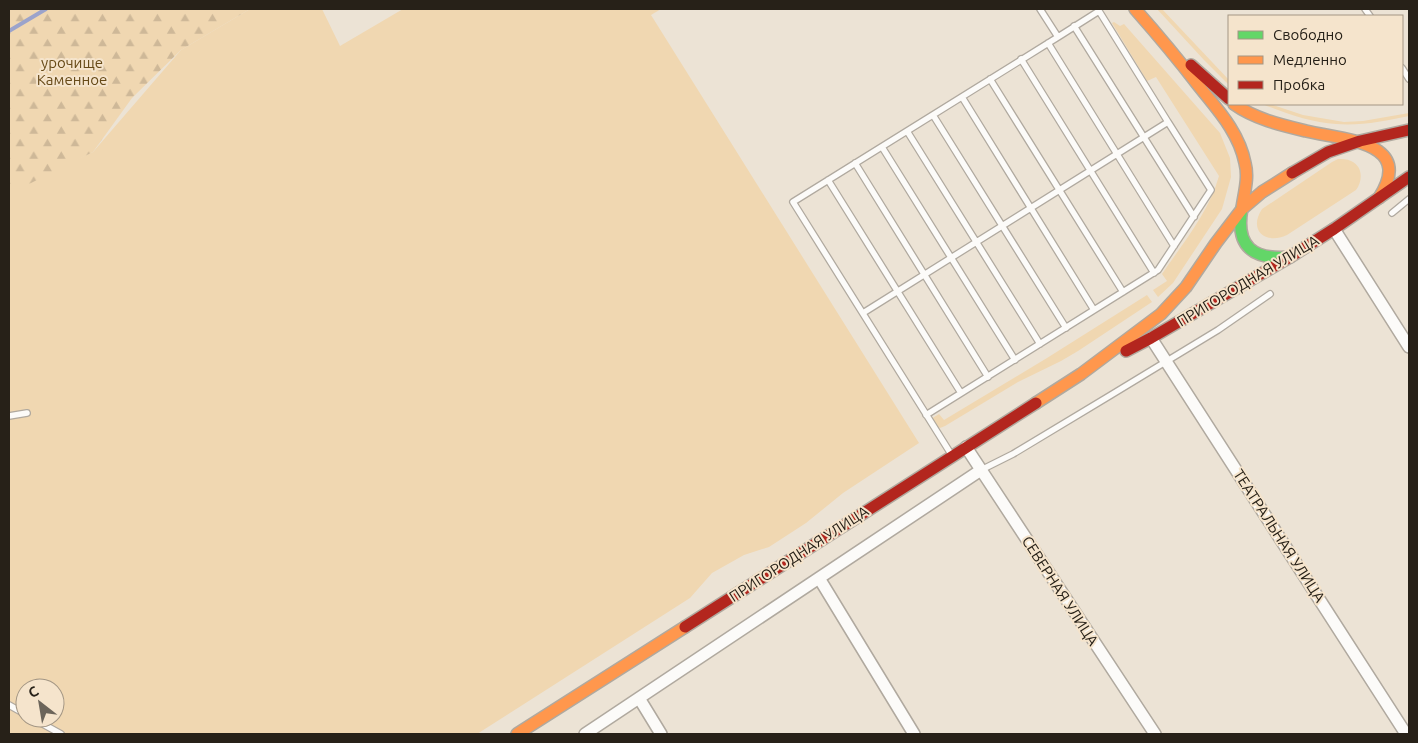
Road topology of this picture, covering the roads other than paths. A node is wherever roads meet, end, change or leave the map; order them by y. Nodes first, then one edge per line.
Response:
1 (1040, 9) edge
2 (1135, 9) edge
3 (1074, 26) junction
4 (1058, 37) junction
5 (1161, 38) junction
6 (1048, 43) junction
7 (1021, 60) junction
8 (990, 79) junction
9 (962, 97) junction
10 (1228, 98) edge
11 (1235, 105) edge
12 (933, 115) junction
13 (1168, 122) junction
14 (1409, 130) edge
15 (907, 131) junction
16 (1144, 138) junction
17 (1360, 141) junction
18 (882, 147) junction
19 (1117, 154) junction
20 (855, 164) junction
21 (1091, 171) junction
22 (1409, 177) edge
23 (828, 180) junction
24 (1060, 190) junction
25 (1378, 199) junction
26 (1409, 199) edge
27 (1031, 208) junction
28 (1242, 209) junction
29 (1392, 212) dead end
30 (1194, 218) junction
31 (1003, 226) junction
32 (1334, 230) junction
33 (977, 242) junction
34 (1174, 246) junction
35 (1290, 257) junction
36 (951, 258) junction
37 (1154, 272) junction
38 (924, 275) junction
39 (898, 292) junction
40 (1123, 292) junction
41 (1270, 294) dead end
42 (1094, 310) junction
43 (863, 313) junction
44 (1066, 328) junction
45 (1151, 338) junction
46 (1040, 344) junction
47 (1409, 347) edge
48 (1014, 360) junction
49 (1166, 361) junction
50 (1081, 374) junction
51 (988, 377) junction
52 (961, 393) junction
53 (27, 413) dead end
54 (926, 415) junction
55 (9, 416) edge
56 (966, 447) junction
57 (952, 456) junction
58 (981, 470) junction
59 (819, 578) junction
60 (639, 698) junction
61 (517, 734) edge
62 (585, 734) edge
63 (661, 734) edge
64 (914, 734) edge
65 (1155, 734) edge
66 (1406, 734) edge

1 - 4 lane
2 - 5 main road
3 - 4 lane
3 - 13 lane
3 - 16 lane
4 - 6 lane
5 - 10 main road
5 - 28 main road
6 - 7 lane
6 - 19 lane
7 - 8 lane
7 - 21 lane
8 - 9 lane
8 - 24 lane
9 - 12 lane
9 - 27 lane
11 - 17 main road
12 - 15 lane
12 - 31 lane
13 - 16 lane
13 - 30 lane
14 - 17 main road, ПРИГОРОДНАЯ УЛИЦА
15 - 18 lane
15 - 33 lane
16 - 19 lane
16 - 30 lane
17 - 25 main road
17 - 28 main road, ПРИГОРОДНАЯ УЛИЦА
18 - 20 lane
18 - 36 lane
19 - 21 lane
19 - 34 lane
20 - 23 lane
20 - 38 lane
21 - 24 lane
21 - 37 lane
22 - 25 main road, ПРИГОРОДНАЯ УЛИЦА
23 - 39 lane
23 - 43 lane
24 - 27 lane
24 - 40 lane
25 - 32 main road, ПРИГОРОДНАЯ УЛИЦА
26 - 29 lane
27 - 31 lane
27 - 42 lane
28 - 35 main road
28 - 50 main road, ПРИГОРОДНАЯ УЛИЦА
30 - 34 lane
31 - 33 lane
31 - 44 lane
32 - 35 main road, ПРИГОРОДНАЯ УЛИЦА
32 - 47 street
33 - 36 lane
33 - 46 lane
34 - 37 lane
35 - 45 main road, ПРИГОРОДНАЯ УЛИЦА
36 - 38 lane
36 - 48 lane
37 - 40 lane
38 - 39 lane
38 - 51 lane
39 - 43 lane
39 - 52 lane
40 - 42 lane
41 - 49 lane
42 - 44 lane
43 - 54 lane
44 - 46 lane
45 - 49 street, ТЕАТРАЛЬНАЯ УЛИЦА
45 - 50 main road, ПРИГОРОДНАЯ УЛИЦА
46 - 48 lane
48 - 51 lane
49 - 58 lane
49 - 66 street, ТЕАТРАЛЬНАЯ УЛИЦА
50 - 56 main road, ПРИГОРОДНАЯ УЛИЦА
51 - 52 lane
52 - 54 lane
53 - 55 lane
54 - 57 lane
56 - 57 main road, ПРИГОРОДНАЯ УЛИЦА
56 - 58 street, СЕВЕРНАЯ УЛИЦА
57 - 61 main road, ПРИГОРОДНАЯ УЛИЦА
58 - 59 street, ПРИГОРОДНАЯ УЛИЦА
58 - 65 street, СЕВЕРНАЯ УЛИЦА
59 - 60 street, ПРИГОРОДНАЯ УЛИЦА
59 - 64 street
60 - 62 street, ПРИГОРОДНАЯ УЛИЦА
60 - 63 street

